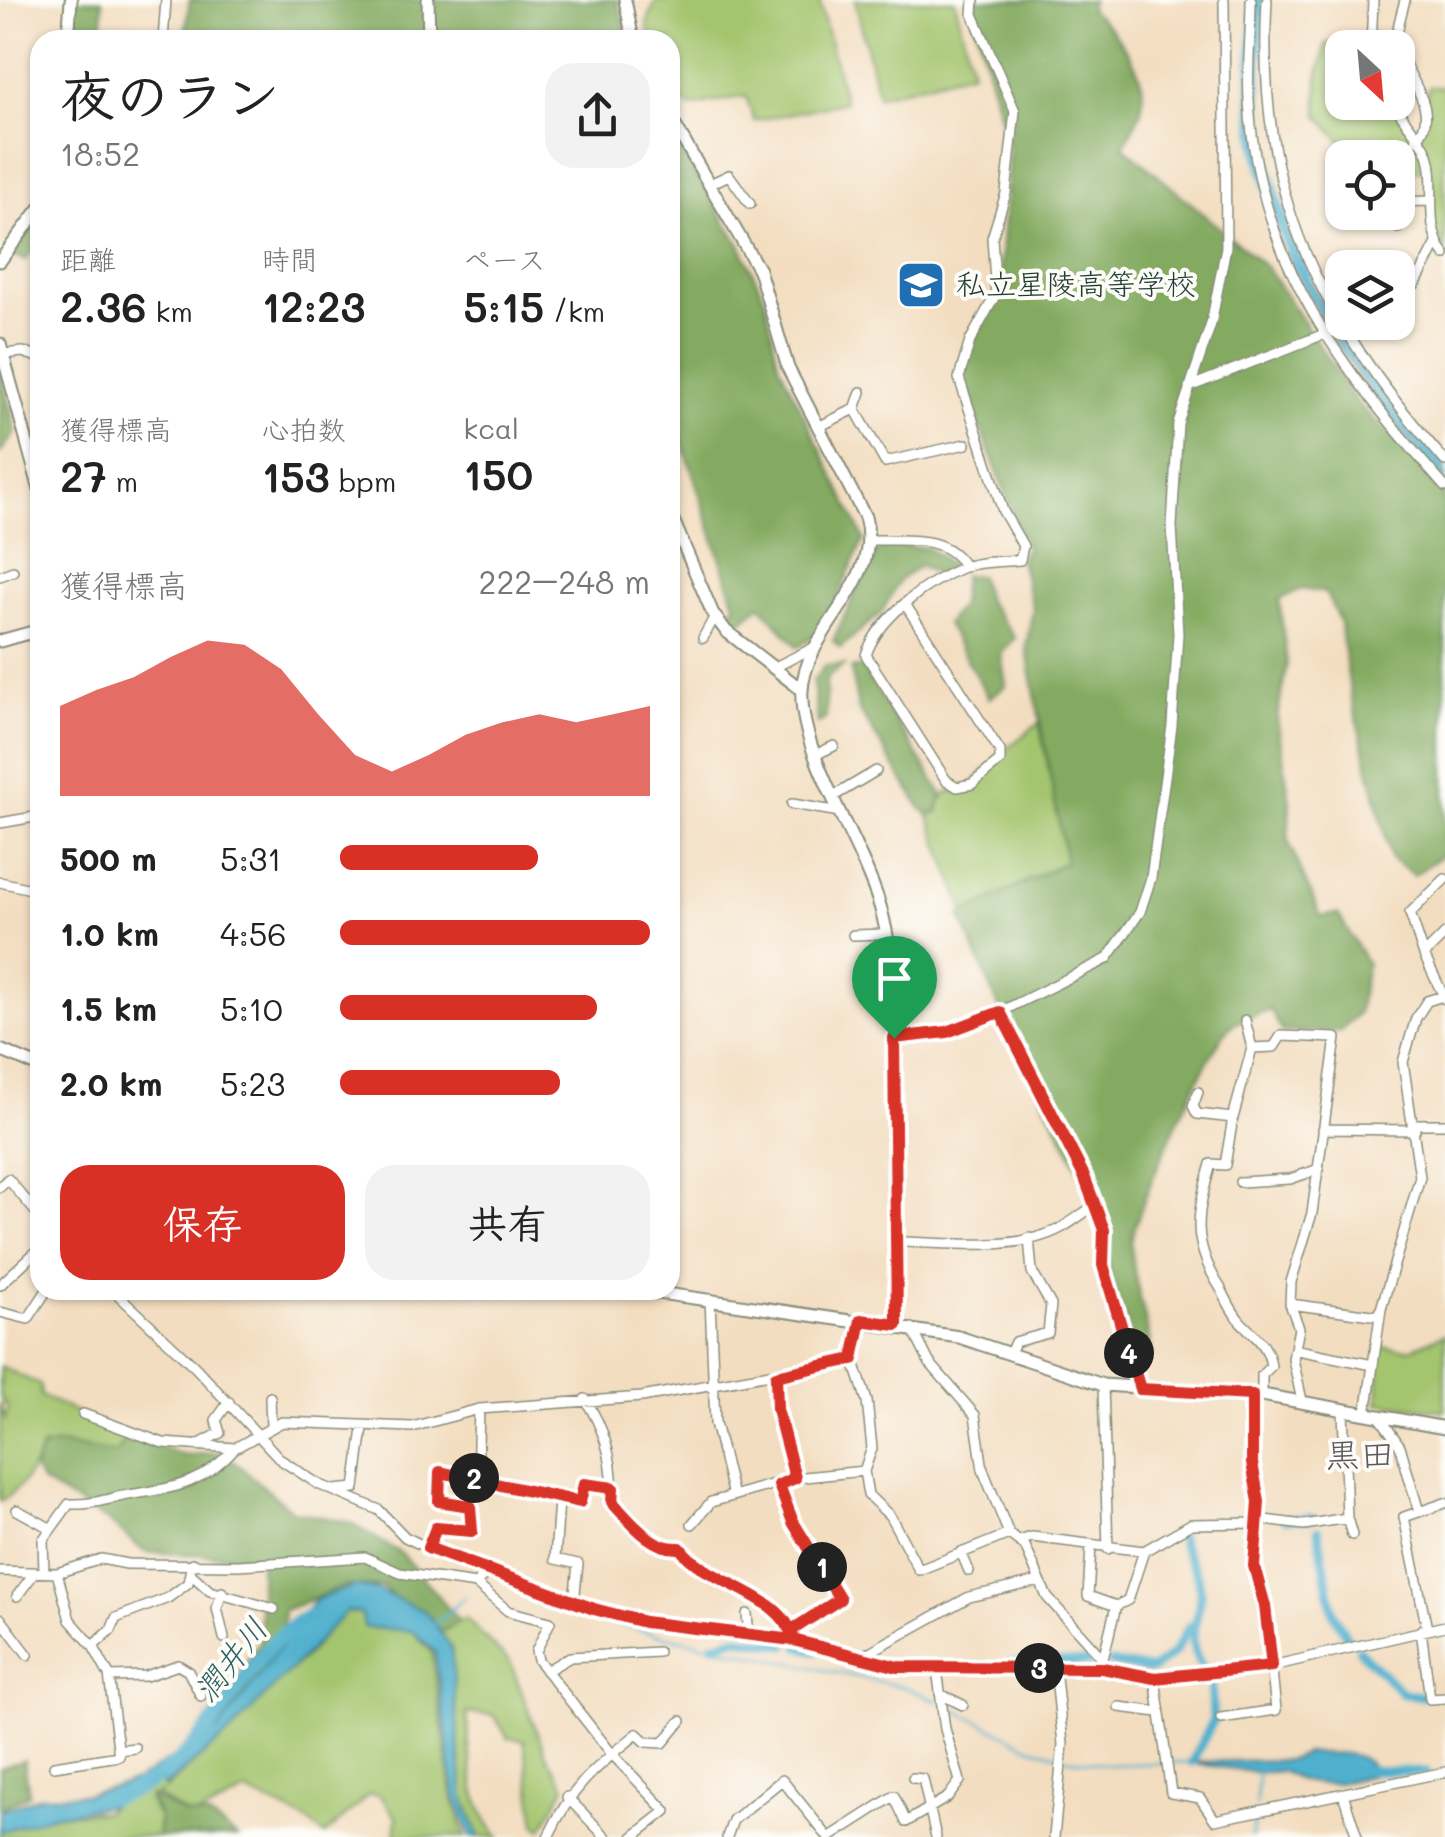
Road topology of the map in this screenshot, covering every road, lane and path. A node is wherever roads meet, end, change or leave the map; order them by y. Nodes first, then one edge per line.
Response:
1 (71, 0) edge
2 (166, 0) edge
3 (428, 0) edge
4 (625, 0) edge
5 (974, 0) edge
6 (1224, 0) edge
7 (1251, 0) edge
8 (1267, 0) edge
9 (1373, 0) edge
10 (1405, 0) edge
11 (69, 30) edge
12 (164, 30) edge
13 (429, 30) edge
14 (630, 30) edge
15 (1372, 30) edge
16 (1404, 120) edge
17 (680, 134) edge
18 (1416, 140) junction
19 (710, 184) junction
20 (1415, 201) edge
21 (1429, 201) junction
22 (750, 204) dead end
23 (30, 221) edge
24 (1437, 243) junction
25 (1445, 256) edge
26 (0, 261) edge
27 (1415, 284) edge
28 (1325, 292) edge
29 (1324, 338) junction
30 (1351, 340) edge
31 (2, 349) edge
32 (30, 354) edge
33 (1189, 387) junction
34 (861, 392) dead end
35 (855, 409) junction
36 (818, 427) junction
37 (966, 444) dead end
38 (30, 453) edge
39 (1445, 461) edge
40 (1445, 487) edge
41 (680, 536) edge
42 (870, 540) junction
43 (965, 567) junction
44 (13, 571) dead end
45 (0, 576) edge
46 (906, 604) junction
47 (715, 616) junction
48 (30, 633) edge
49 (703, 638) dead end
50 (0, 641) edge
51 (819, 645) junction
52 (775, 667) junction
53 (802, 690) junction
54 (834, 746) dead end
55 (817, 754) junction
56 (876, 771) dead end
57 (834, 796) junction
58 (792, 804) dead end
59 (840, 812) junction
60 (30, 818) edge
61 (0, 823) edge
62 (1445, 879) edge
63 (0, 882) edge
64 (30, 888) edge
65 (886, 934) junction
66 (1445, 934) edge
67 (853, 935) dead end
68 (1424, 955) junction
69 (1444, 997) edge
70 (1000, 1012) junction
71 (1245, 1020) dead end
72 (894, 1038) junction
73 (1252, 1048) junction
74 (0, 1050) edge
75 (30, 1063) edge
76 (1198, 1092) dead end
77 (1232, 1118) junction
78 (1445, 1124) edge
79 (1414, 1127) junction
80 (1324, 1129) junction
81 (1319, 1169) junction
82 (1240, 1182) dead end
83 (0, 1187) edge
84 (30, 1205) edge
85 (1094, 1206) junction
86 (1029, 1238) junction
87 (897, 1242) junction
88 (30, 1257) edge
89 (0, 1285) edge
90 (680, 1295) edge
91 (710, 1299) junction
92 (40, 1300) edge
93 (123, 1300) edge
94 (1290, 1304) junction
95 (0, 1312) edge
96 (1380, 1316) junction
97 (861, 1320) junction
98 (897, 1325) junction
99 (912, 1328) junction
100 (1298, 1350) junction
101 (1010, 1352) junction
102 (853, 1359) junction
103 (1373, 1364) junction
104 (776, 1376) junction
105 (712, 1386) junction
106 (1104, 1386) junction
107 (1140, 1389) junction
108 (1257, 1395) junction
109 (270, 1397) dead end
110 (585, 1399) junction
111 (1302, 1400) junction
112 (229, 1402) junction
113 (479, 1409) junction
114 (1343, 1410) junction
115 (83, 1414) dead end
116 (1373, 1415) junction
117 (271, 1427) junction
118 (363, 1428) junction
119 (1445, 1428) edge
120 (258, 1434) junction
121 (192, 1448) junction
122 (236, 1448) junction
123 (864, 1471) junction
124 (477, 1478) junction
125 (795, 1478) junction
126 (779, 1485) junction
127 (613, 1488) junction
128 (332, 1491) junction
129 (733, 1496) junction
130 (559, 1500) junction
131 (1445, 1503) edge
132 (17, 1510) dead end
133 (1419, 1512) junction
134 (1347, 1518) junction
135 (1256, 1521) junction
136 (692, 1524) dead end
137 (48, 1528) junction
138 (1009, 1534) junction
139 (1352, 1534) dead end
140 (1018, 1541) junction
141 (1090, 1546) junction
142 (428, 1548) junction
143 (1108, 1549) junction
144 (1144, 1551) junction
145 (961, 1552) junction
146 (192, 1569) junction
147 (0, 1571) edge
148 (969, 1571) dead end
149 (39, 1572) junction
150 (57, 1573) junction
151 (486, 1573) junction
152 (1040, 1582) junction
153 (476, 1584) junction
154 (222, 1592) junction
155 (18, 1596) dead end
156 (574, 1602) junction
157 (1116, 1606) junction
158 (274, 1609) dead end
159 (747, 1614) dead end
160 (0, 1618) edge
161 (1445, 1626) edge
162 (1424, 1630) junction
163 (749, 1635) junction
164 (792, 1635) junction
165 (224, 1638) dead end
166 (92, 1646) junction
167 (658, 1652) dead end
168 (28, 1655) dead end
169 (856, 1660) junction
170 (1102, 1663) junction
171 (1272, 1666) junction
172 (1056, 1668) junction
173 (937, 1669) junction
174 (546, 1671) junction
175 (109, 1676) junction
176 (1155, 1678) junction
177 (201, 1696) dead end
178 (940, 1696) junction
179 (1445, 1698) edge
180 (963, 1705) dead end
181 (1119, 1707) dead end
182 (1158, 1712) junction
183 (1221, 1718) dead end
184 (682, 1721) dead end
185 (135, 1748) dead end
186 (118, 1750) junction
187 (612, 1754) junction
188 (54, 1766) dead end
189 (1445, 1772) edge
190 (913, 1778) dead end
191 (1344, 1796) junction
192 (567, 1797) junction
193 (927, 1808) junction
194 (548, 1837) edge
195 (606, 1837) edge
196 (633, 1837) edge
197 (727, 1837) edge
198 (829, 1837) edge
199 (936, 1837) edge
200 (1054, 1837) edge
201 (1357, 1837) edge

1 - 11 street
2 - 12 street
3 - 13 street
4 - 14 street
5 - 43 street
6 - 33 street
7 - 29 street
8 - 28 street
9 - 15 street
10 - 18 street
16 - 18 street
17 - 19 street
18 - 21 street
19 - 22 street
19 - 36 street
20 - 21 street
21 - 24 street
23 - 26 street
24 - 25 street
24 - 27 street
29 - 33 street
29 - 40 street
30 - 39 street
31 - 32 street
31 - 38 street
33 - 70 street
34 - 35 street
35 - 36 street
35 - 37 street
36 - 42 street
41 - 47 street
42 - 43 street
42 - 51 street
43 - 46 street
44 - 45 street
46 - 46 street
47 - 49 street
47 - 52 street
48 - 50 street
51 - 52 street
51 - 53 street
52 - 53 street
53 - 55 street
54 - 55 street
55 - 57 street
56 - 57 street
57 - 59 street
58 - 59 street
59 - 65 street
60 - 61 street
62 - 68 street
63 - 64 street
65 - 67 street
65 - 72 street
66 - 68 street
68 - 69 street
69 - 79 street
70 - 72 street
70 - 85 street
71 - 73 street
72 - 87 street
73 - 77 street
73 - 80 street
74 - 75 street
76 - 77 street
77 - 108 street
78 - 79 street
79 - 80 street
79 - 96 street
80 - 81 street
81 - 82 street
81 - 94 street
83 - 84 street
85 - 86 street
85 - 107 street
86 - 87 street
86 - 101 street
87 - 98 street
88 - 89 street
90 - 91 street
91 - 97 street
91 - 105 street
92 - 95 street
93 - 112 street
94 - 96 street
94 - 100 street
96 - 103 street
97 - 98 street
97 - 102 street
98 - 99 street
99 - 101 street
99 - 138 street
100 - 103 street
100 - 111 street
101 - 106 street
102 - 104 street
102 - 123 street
103 - 116 street
104 - 105 street
104 - 125 street
105 - 110 street
105 - 129 street
106 - 107 street
106 - 143 street
107 - 108 street
108 - 111 street
108 - 135 street
109 - 117 street
110 - 113 street
110 - 127 street
111 - 114 street
112 - 120 street
112 - 121 street
113 - 118 street
113 - 124 street
114 - 116 street
114 - 134 street
115 - 121 street
116 - 119 street
116 - 133 street
117 - 118 street
117 - 120 street
118 - 128 street
120 - 122 street
120 - 128 street
121 - 122 street
122 - 137 street
123 - 125 street
123 - 145 street
124 - 130 street
124 - 142 street
125 - 126 street
126 - 129 street
126 - 164 street
127 - 130 street
127 - 164 street
128 - 142 street
129 - 136 street
130 - 156 street
131 - 133 street
132 - 137 street
133 - 162 street
134 - 135 street
134 - 139 street
135 - 144 street
135 - 171 street
137 - 149 street
138 - 140 street
138 - 145 street
140 - 141 street
140 - 152 street
141 - 143 street
141 - 157 street
142 - 151 street
143 - 144 street
144 - 157 street
145 - 148 street
146 - 150 street
146 - 153 street
146 - 154 street
146 - 166 street
147 - 149 street
149 - 150 street
149 - 155 street
150 - 166 street
151 - 153 street
151 - 156 street
152 - 169 street
152 - 170 street
153 - 174 street
154 - 158 street
154 - 165 street
156 - 163 street
157 - 170 street
159 - 163 street
160 - 168 street
161 - 162 street
162 - 171 street
162 - 179 street
163 - 164 street
164 - 169 street
166 - 175 street
167 - 174 street
169 - 173 street
170 - 172 street
170 - 176 street
171 - 176 street
171 - 183 street
172 - 173 street
172 - 200 street
173 - 178 street
174 - 187 street
175 - 177 street
175 - 186 street
176 - 182 street
178 - 180 street
178 - 193 street
181 - 182 street
182 - 191 street
184 - 187 street
185 - 186 street
186 - 188 street
187 - 192 street
187 - 196 street
189 - 191 street
190 - 193 street
191 - 201 street
192 - 194 street
192 - 195 street
193 - 198 street
193 - 199 street
197 - 198 street

